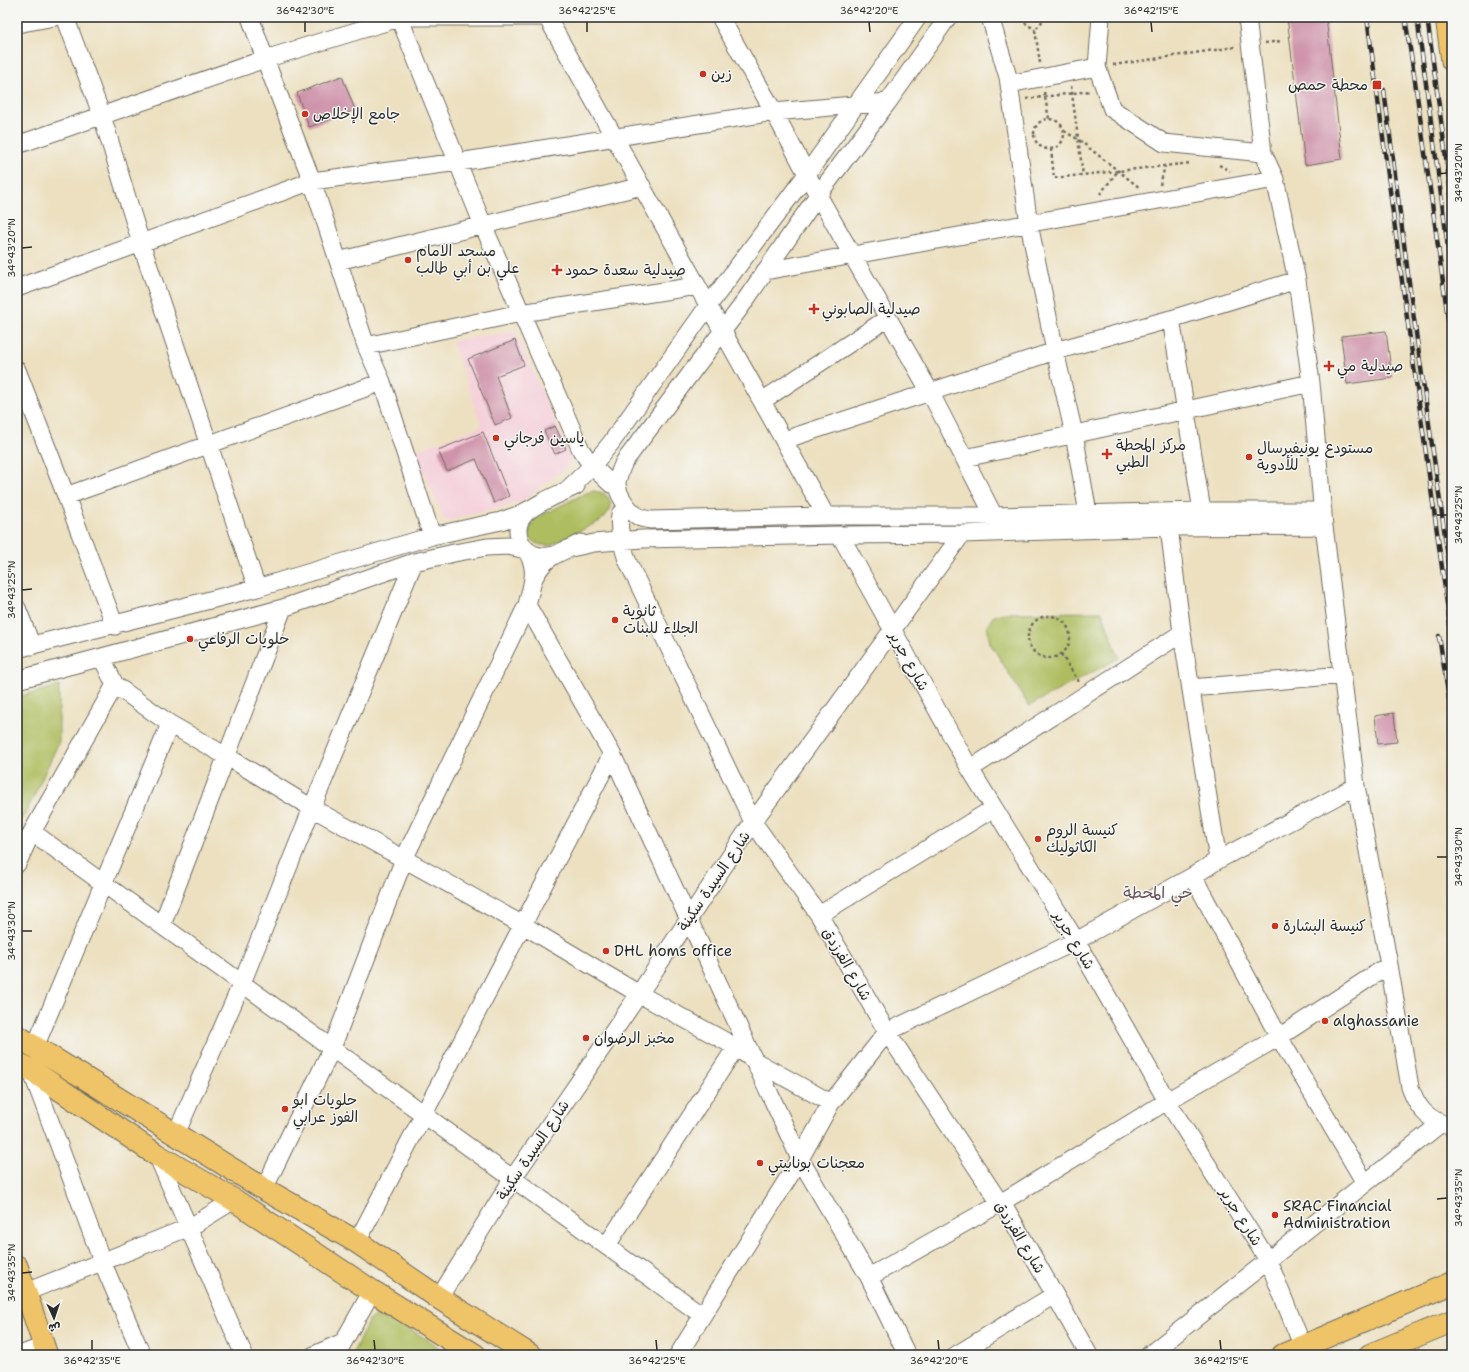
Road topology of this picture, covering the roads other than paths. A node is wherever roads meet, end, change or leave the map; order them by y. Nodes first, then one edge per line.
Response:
1 (55, 17) edge
2 (66, 17) edge
3 (250, 17) edge
4 (398, 17) edge
5 (551, 17) edge
6 (720, 17) edge
7 (918, 17) edge
8 (948, 17) edge
9 (990, 17) edge
10 (1101, 17) edge
11 (1247, 17) edge
12 (1446, 17) edge
13 (547, 18) edge
14 (17, 24) edge
15 (265, 59) junction
16 (1452, 61) edge
17 (1097, 67) junction
18 (1010, 92) junction
19 (888, 102) junction
20 (855, 105) junction
21 (774, 112) junction
22 (102, 116) junction
23 (615, 137) junction
24 (17, 145) edge
25 (1263, 153) junction
26 (459, 162) junction
27 (807, 174) junction
28 (1275, 179) junction
29 (312, 181) junction
30 (642, 186) junction
31 (818, 195) junction
32 (1029, 224) junction
33 (483, 225) junction
34 (141, 243) junction
35 (854, 256) junction
36 (338, 261) junction
37 (765, 271) junction
38 (1297, 280) junction
39 (697, 286) junction
40 (17, 288) edge
41 (708, 306) junction
42 (521, 313) junction
43 (888, 318) junction
44 (1171, 319) junction
45 (722, 330) junction
46 (366, 346) junction
47 (1055, 351) junction
48 (17, 370) edge
49 (382, 382) junction
50 (1311, 383) junction
51 (930, 392) junction
52 (762, 402) junction
53 (1185, 410) junction
54 (1074, 434) junction
55 (784, 440) junction
56 (209, 443) junction
57 (581, 450) junction
58 (965, 458) junction
59 (592, 466) junction
60 (569, 488) junction
61 (615, 489) junction
62 (66, 496) junction
63 (532, 508) junction
64 (1202, 510) junction
65 (1088, 513) junction
66 (620, 514) junction
67 (826, 516) junction
68 (994, 516) junction
69 (1324, 519) junction
70 (1169, 527) junction
71 (962, 534) junction
72 (840, 535) junction
73 (432, 536) junction
74 (621, 540) junction
75 (594, 543) junction
76 (571, 548) junction
77 (526, 550) junction
78 (554, 555) junction
79 (627, 560) junction
80 (414, 562) junction
81 (532, 582) junction
82 (257, 588) junction
83 (527, 605) junction
84 (17, 608) edge
85 (284, 608) junction
86 (115, 626) junction
87 (892, 630) junction
88 (1182, 633) junction
89 (25, 648) edge
90 (102, 658) junction
91 (1343, 675) junction
92 (17, 680) edge
93 (115, 685) junction
94 (1191, 688) junction
95 (170, 724) junction
96 (612, 754) junction
97 (226, 756) junction
98 (970, 769) junction
99 (1356, 786) junction
100 (312, 808) junction
101 (994, 808) junction
102 (754, 822) junction
103 (32, 832) junction
104 (404, 859) junction
105 (1218, 860) junction
106 (17, 864) edge
107 (1193, 876) junction
108 (104, 884) junction
109 (819, 915) junction
110 (688, 918) junction
111 (162, 925) junction
112 (523, 925) junction
113 (1076, 941) junction
114 (1390, 965) junction
115 (242, 983) junction
116 (639, 994) junction
117 (887, 1032) junction
118 (1279, 1036) junction
119 (26, 1041) edge
120 (736, 1047) junction
121 (332, 1048) junction
122 (755, 1060) junction
123 (24, 1067) edge
124 (1167, 1101) junction
125 (831, 1103) junction
126 (424, 1114) junction
127 (1446, 1125) edge
128 (176, 1134) junction
129 (157, 1155) junction
130 (800, 1159) junction
131 (513, 1178) junction
132 (1365, 1183) junction
133 (264, 1189) junction
134 (234, 1200) junction
135 (1000, 1201) junction
136 (189, 1227) junction
137 (357, 1242) junction
138 (606, 1245) junction
139 (1268, 1260) junction
140 (102, 1261) junction
141 (17, 1266) edge
142 (869, 1277) junction
143 (1452, 1283) edge
144 (372, 1291) junction
145 (26, 1292) junction
146 (1054, 1295) junction
147 (439, 1298) junction
148 (702, 1315) junction
149 (1452, 1321) edge
150 (1304, 1347) junction
151 (340, 1348) edge
152 (45, 1350) edge
153 (20, 1355) edge
154 (142, 1355) edge
155 (244, 1355) edge
156 (314, 1355) edge
157 (475, 1355) edge
158 (530, 1355) edge
159 (678, 1355) edge
160 (907, 1355) edge
161 (956, 1355) edge
162 (1089, 1355) edge
163 (1148, 1355) edge
164 (1283, 1355) edge
165 (1370, 1355) edge

1 - 14 street
2 - 22 street
3 - 15 street
4 - 13 street
4 - 15 street
4 - 26 street
5 - 13 street
6 - 21 street
7 - 20 street
8 - 19 street
9 - 18 street
10 - 17 street
11 - 25 street
12 - 16 main road
13 - 23 street
15 - 22 street
15 - 29 street
17 - 18 street
17 - 25 street
18 - 32 street
19 - 20 street
19 - 31 street
20 - 21 street
20 - 27 street
21 - 23 street
21 - 27 street
22 - 24 street
22 - 34 street
23 - 26 street
23 - 30 street
25 - 28 street
26 - 29 street
26 - 33 street
27 - 31 street
27 - 41 street
28 - 32 street
28 - 38 street
29 - 34 street
29 - 36 street
30 - 33 street
30 - 39 street
31 - 35 street
31 - 37 street
32 - 35 street
32 - 47 street
33 - 36 street
33 - 42 street
34 - 40 street
34 - 56 street
35 - 37 street
35 - 43 street
36 - 46 street
37 - 45 street
38 - 44 street
38 - 50 street
39 - 41 street
39 - 42 street
41 - 45 street
41 - 59 street
42 - 46 street
42 - 57 street
43 - 51 street
43 - 52 street
44 - 47 street
44 - 53 street
45 - 52 street
45 - 61 street
46 - 49 street
47 - 51 street
47 - 54 street
48 - 62 street
49 - 56 street
49 - 73 street
50 - 53 street
50 - 69 street
51 - 55 street
51 - 58 street
52 - 55 street
53 - 54 street
53 - 64 street
54 - 58 street
54 - 65 street
55 - 67 street
56 - 62 street
56 - 82 street
57 - 59 street
57 - 60 street
58 - 68 street
59 - 60 street
59 - 61 street
60 - 61 street
60 - 63 street
61 - 66 street
61 - 67 street
62 - 86 street
63 - 73 street
63 - 77 street
64 - 65 street
64 - 69 street
65 - 68 street
66 - 74 street
66 - 76 street
67 - 68 street
69 - 70 street
69 - 91 street
70 - 71 street
70 - 88 street
71 - 72 street
71 - 87 street, شارع السيدة سكينة
72 - 74 street
72 - 87 street, شارع جرير
73 - 82 street
74 - 75 street
74 - 79 street
75 - 76 street
75 - 79 street
76 - 78 street
77 - 78 street
77 - 80 street
77 - 81 street
78 - 81 street
79 - 102 street, شارع الفرزدق
80 - 85 street
80 - 100 street
81 - 83 street
82 - 86 street
83 - 96 street
83 - 104 street
84 - 89 street
85 - 90 street
85 - 97 street
86 - 89 street
87 - 98 street, شارع جرير
87 - 102 street, شارع السيدة سكينة
88 - 94 street
88 - 98 street
90 - 92 street
90 - 93 street
91 - 94 street
91 - 99 street
93 - 95 street
93 - 103 street
94 - 105 street
95 - 97 street
95 - 108 street
96 - 110 street
96 - 112 street
97 - 100 street
97 - 111 street
98 - 101 street, شارع جرير
99 - 105 street
99 - 114 street
100 - 104 street
100 - 115 street
101 - 109 street
101 - 113 street, شارع جرير
102 - 109 street, شارع الفرزدق
102 - 110 street, شارع السيدة سكينة
103 - 106 street
103 - 108 street
104 - 112 street
104 - 121 street
105 - 107 street
107 - 113 street
107 - 118 street
108 - 111 street
108 - 119 street
109 - 117 street, شارع الفرزدق
110 - 116 street, شارع السيدة سكينة
110 - 122 street
111 - 115 street
112 - 116 street
112 - 126 street
113 - 117 street
113 - 124 street, شارع جرير
114 - 118 street
114 - 127 street
115 - 121 street
115 - 128 street
116 - 120 street
116 - 131 street, شارع السيدة سكينة
117 - 125 street
117 - 135 street, شارع الفرزدق
118 - 124 street
118 - 132 street
119 - 128 highway
120 - 122 street
120 - 138 street
121 - 126 street
121 - 133 street
122 - 125 street
122 - 130 street
123 - 129 highway
123 - 140 street
124 - 135 street
124 - 139 street, شارع جرير
125 - 130 street
126 - 131 street
126 - 137 street
127 - 132 street
128 - 133 highway
129 - 134 highway
129 - 136 street
130 - 142 street
130 - 148 street
131 - 138 street
131 - 147 street, شارع السيدة سكينة
132 - 139 street
133 - 137 highway
134 - 136 street
134 - 144 highway
135 - 142 street
135 - 146 street, شارع الفرزدق
136 - 140 street
136 - 155 street
137 - 147 highway
138 - 148 street
139 - 150 street, شارع جرير
139 - 163 street
140 - 145 street
140 - 154 street
141 - 145 main road
142 - 160 street
143 - 150 highway
144 - 151 street
144 - 157 highway
145 - 152 main road
146 - 161 street
146 - 162 street, شارع الفرزدق
147 - 158 highway
148 - 159 street
149 - 165 highway
150 - 164 highway
151 - 156 street
152 - 153 street

